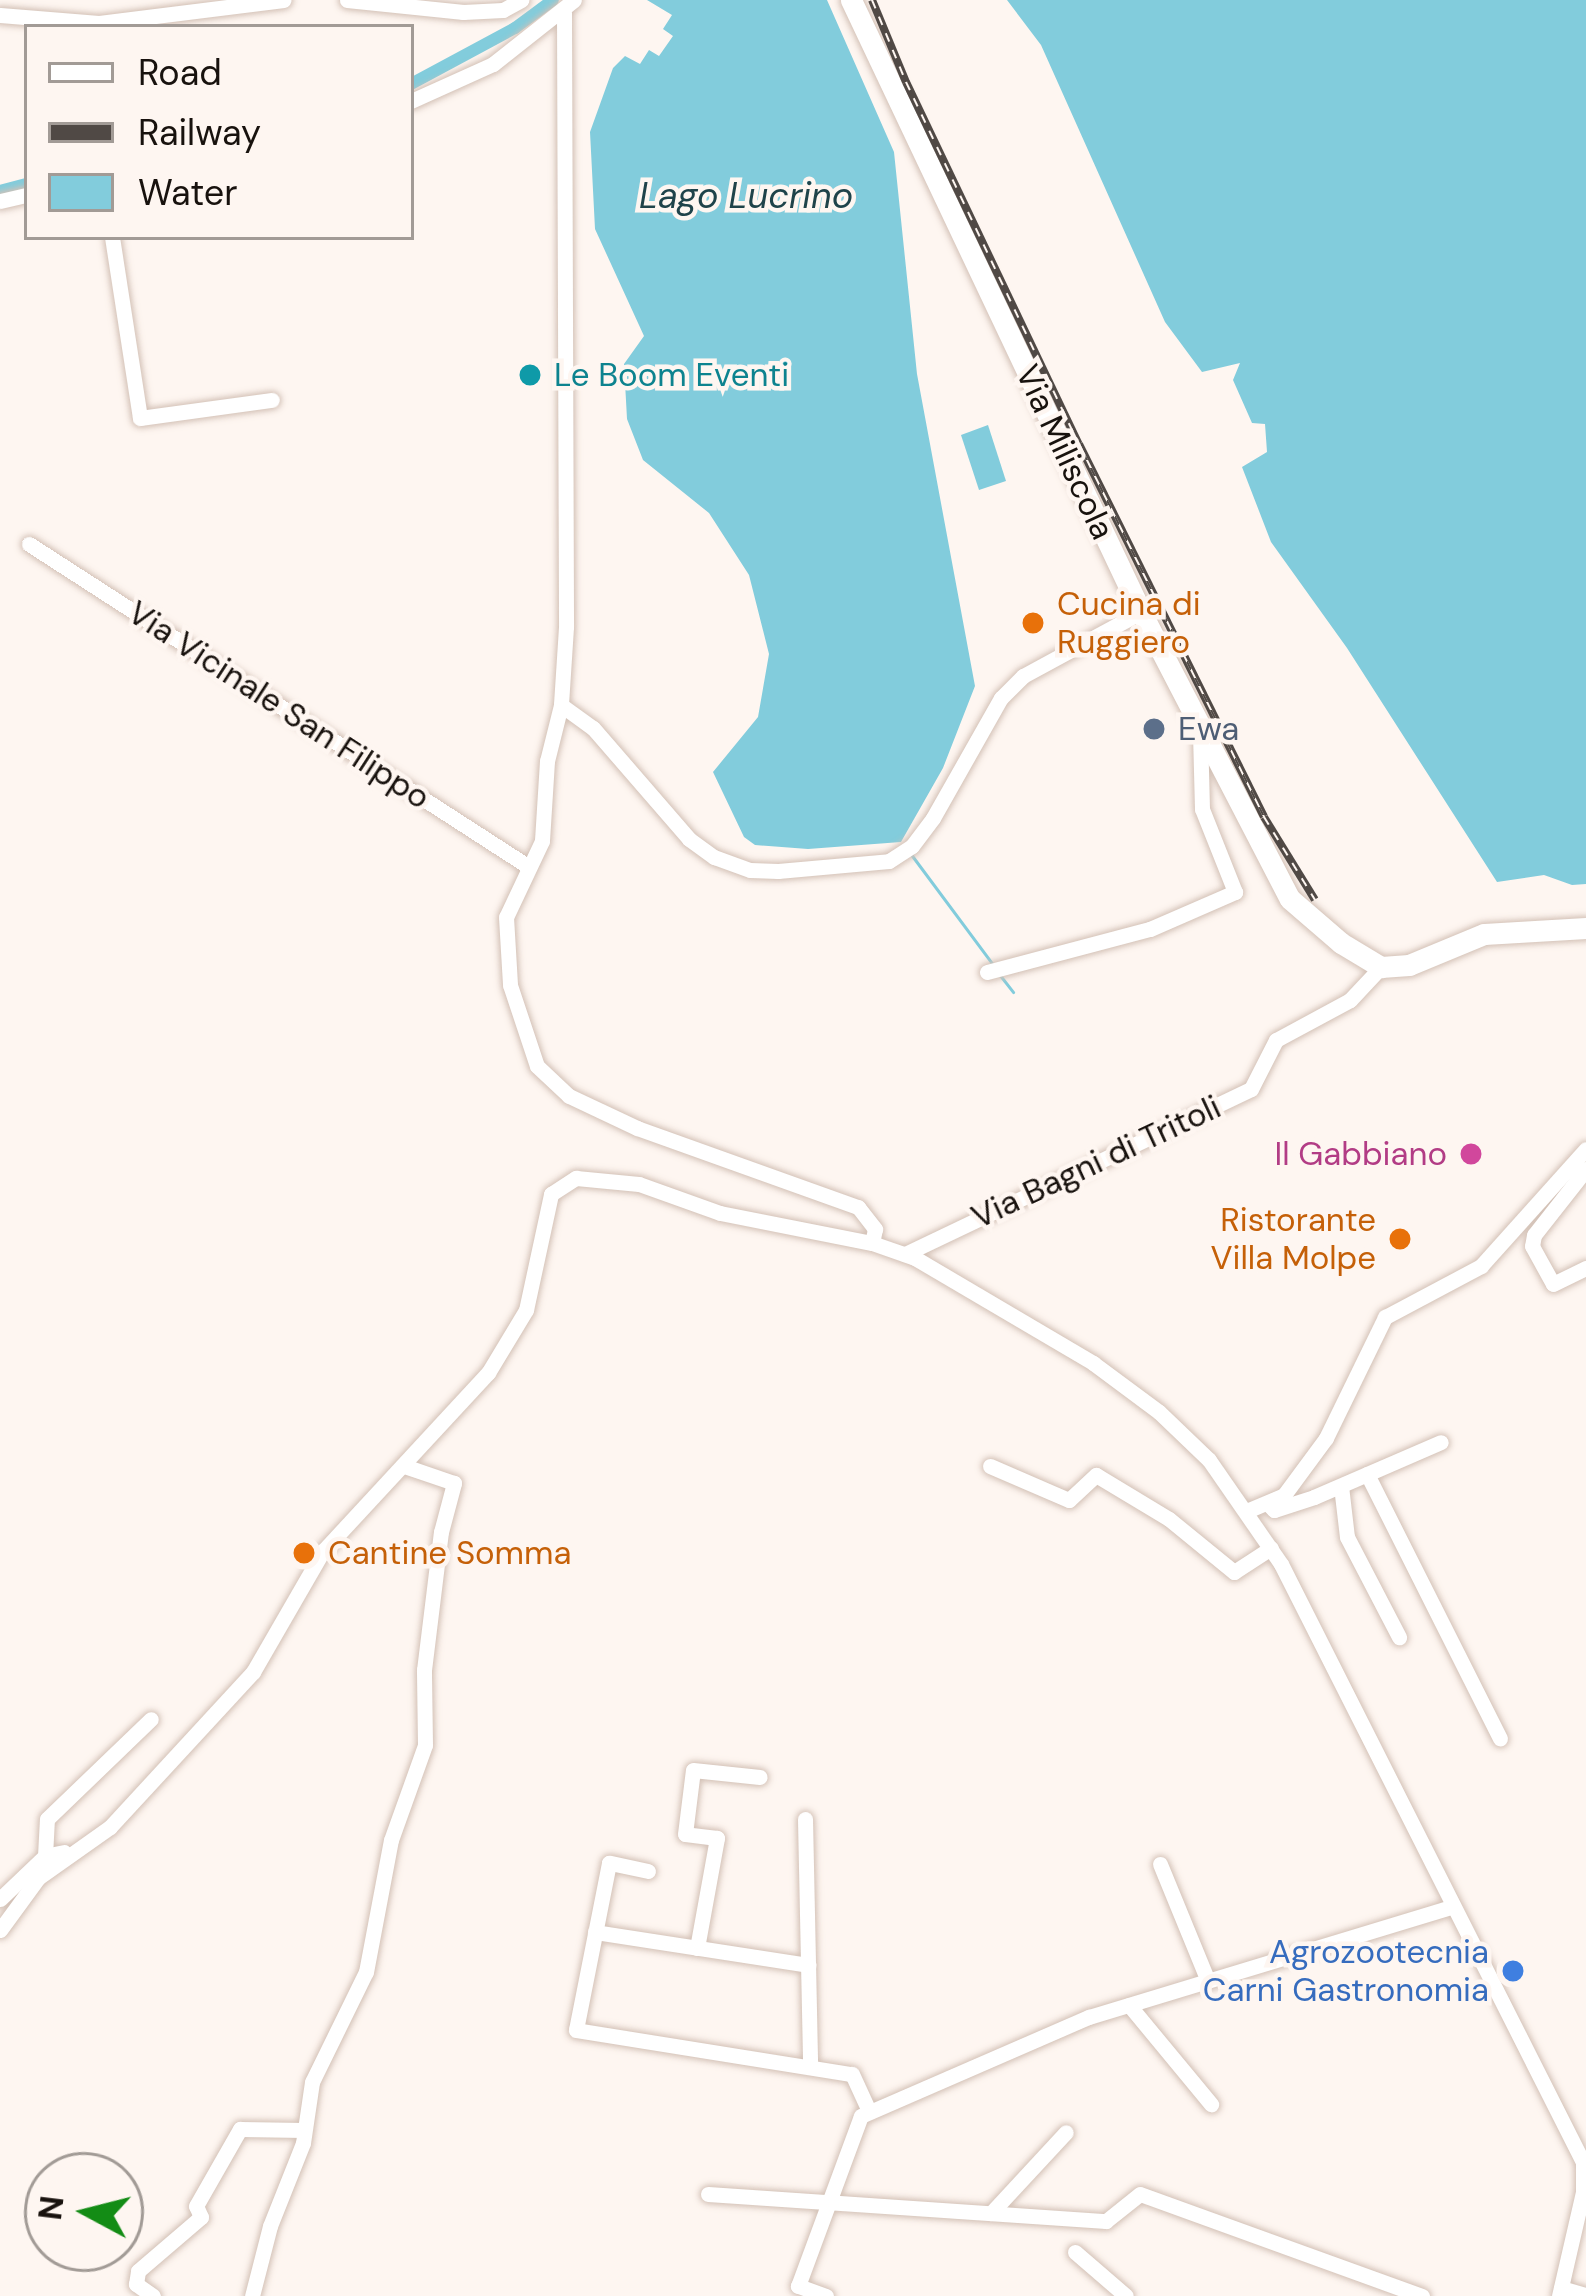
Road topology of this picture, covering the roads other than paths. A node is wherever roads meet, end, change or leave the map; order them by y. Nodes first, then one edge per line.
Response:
1 (284, 0) edge
2 (346, 0) edge
3 (521, 0) edge
4 (851, 0) edge
5 (569, 7) edge
6 (0, 15) edge
7 (414, 100) edge
8 (112, 240) edge
9 (272, 400) dead end
10 (28, 544) dead end
11 (1141, 612) junction
12 (561, 705) junction
13 (1200, 722) junction
14 (1226, 774) junction
15 (1202, 776) junction
16 (529, 867) junction
17 (1586, 928) edge
18 (1381, 967) junction
19 (994, 970) dead end
20 (1585, 1159) edge
21 (872, 1243) junction
22 (905, 1254) junction
23 (1586, 1268) edge
24 (1441, 1442) dead end
25 (404, 1466) junction
26 (990, 1466) dead end
27 (1367, 1474) junction
28 (1341, 1486) junction
29 (1266, 1503) junction
30 (1249, 1510) junction
31 (1271, 1547) junction
32 (1399, 1637) dead end
33 (152, 1719) dead end
34 (1500, 1738) dead end
35 (760, 1777) dead end
36 (805, 1820) dead end
37 (71, 1850) junction
38 (45, 1856) junction
39 (1160, 1864) dead end
40 (648, 1871) dead end
41 (0, 1900) edge
42 (1452, 1907) junction
43 (0, 1930) edge
44 (596, 1932) junction
45 (697, 1948) junction
46 (808, 1965) junction
47 (1208, 1982) junction
48 (1129, 2006) junction
49 (810, 2068) junction
50 (1210, 2104) dead end
51 (869, 2111) junction
52 (304, 2130) junction
53 (1066, 2132) dead end
54 (1585, 2192) edge
55 (708, 2194) dead end
56 (824, 2204) junction
57 (991, 2213) junction
58 (1075, 2252) dead end
59 (794, 2291) edge
60 (1560, 2292) edge
61 (1586, 2295) edge
62 (153, 2296) edge
63 (252, 2296) edge
64 (826, 2296) edge
65 (1126, 2296) edge
66 (1422, 2296) edge

1 - 6 street
2 - 3 street
4 - 11 main road, Via Miliscola
5 - 7 street
5 - 12 street
8 - 9 street
10 - 16 street, Via Vicinale San Filippo
11 - 12 street
11 - 13 main road, Via Miliscola
12 - 16 street
13 - 14 main road, Via Miliscola
13 - 15 street
14 - 15 street
14 - 18 main road, Via Miliscola
15 - 19 street
16 - 21 street
17 - 18 main road
18 - 22 street, Via Bagni di Tritoli
20 - 23 street
20 - 29 street
21 - 22 street
21 - 25 street
22 - 30 street
24 - 27 street
25 - 37 street
25 - 52 street
26 - 31 street
27 - 28 street
27 - 34 street
28 - 29 street
28 - 32 street
29 - 30 street
30 - 31 street
31 - 42 street
33 - 38 street
35 - 45 street
36 - 46 street
37 - 38 street
37 - 43 street
38 - 41 street
39 - 47 street
40 - 44 street
42 - 47 street
42 - 54 street
44 - 45 street
44 - 49 street
45 - 46 street
46 - 49 street
47 - 48 street
48 - 50 street
48 - 51 street
49 - 51 street
51 - 56 street
52 - 62 street
52 - 63 street
53 - 57 street
54 - 60 street
55 - 56 street
56 - 57 street
56 - 59 street
57 - 66 street
58 - 65 street
59 - 64 street
60 - 61 street

